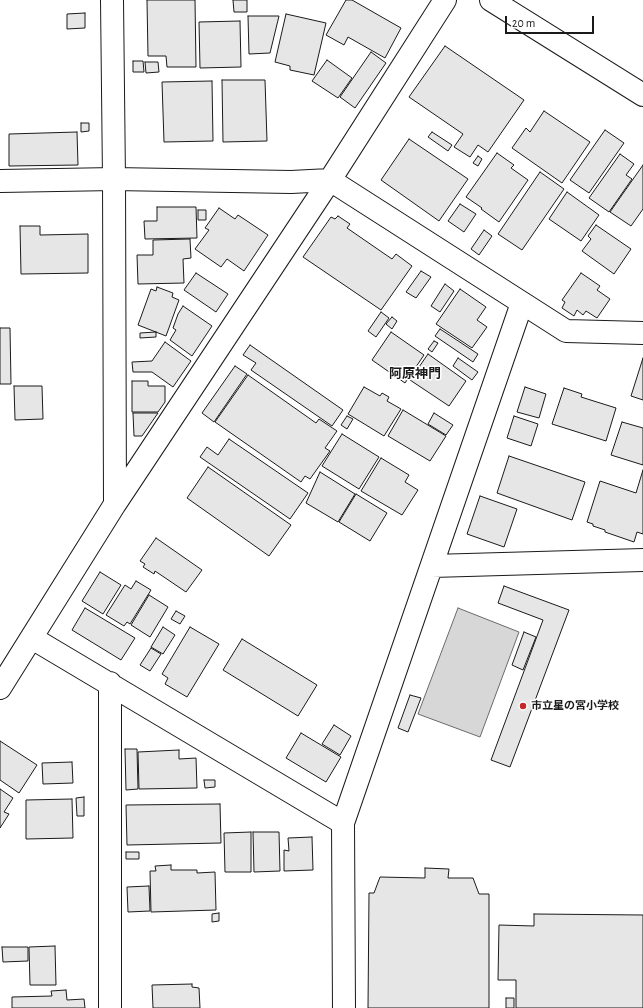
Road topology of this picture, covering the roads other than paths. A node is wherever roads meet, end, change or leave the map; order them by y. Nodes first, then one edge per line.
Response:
1 (112, 0) edge
2 (445, 0) edge
3 (491, 0) edge
4 (643, 95) edge
5 (114, 179) junction
6 (0, 180) edge
7 (330, 180) junction
8 (522, 303) junction
9 (643, 334) edge
10 (115, 504) junction
11 (643, 560) edge
12 (432, 566) junction
13 (32, 638) junction
14 (110, 683) junction
15 (0, 688) edge
16 (343, 823) junction
17 (110, 1008) edge
18 (344, 1008) edge

1 - 5 street
2 - 7 street
3 - 4 street
5 - 6 street
5 - 7 street
5 - 10 street
7 - 8 street
7 - 10 street
8 - 9 street
8 - 12 street
10 - 13 street
11 - 12 street
12 - 16 street
13 - 14 street
13 - 15 street
14 - 16 street
14 - 17 street
16 - 18 street

